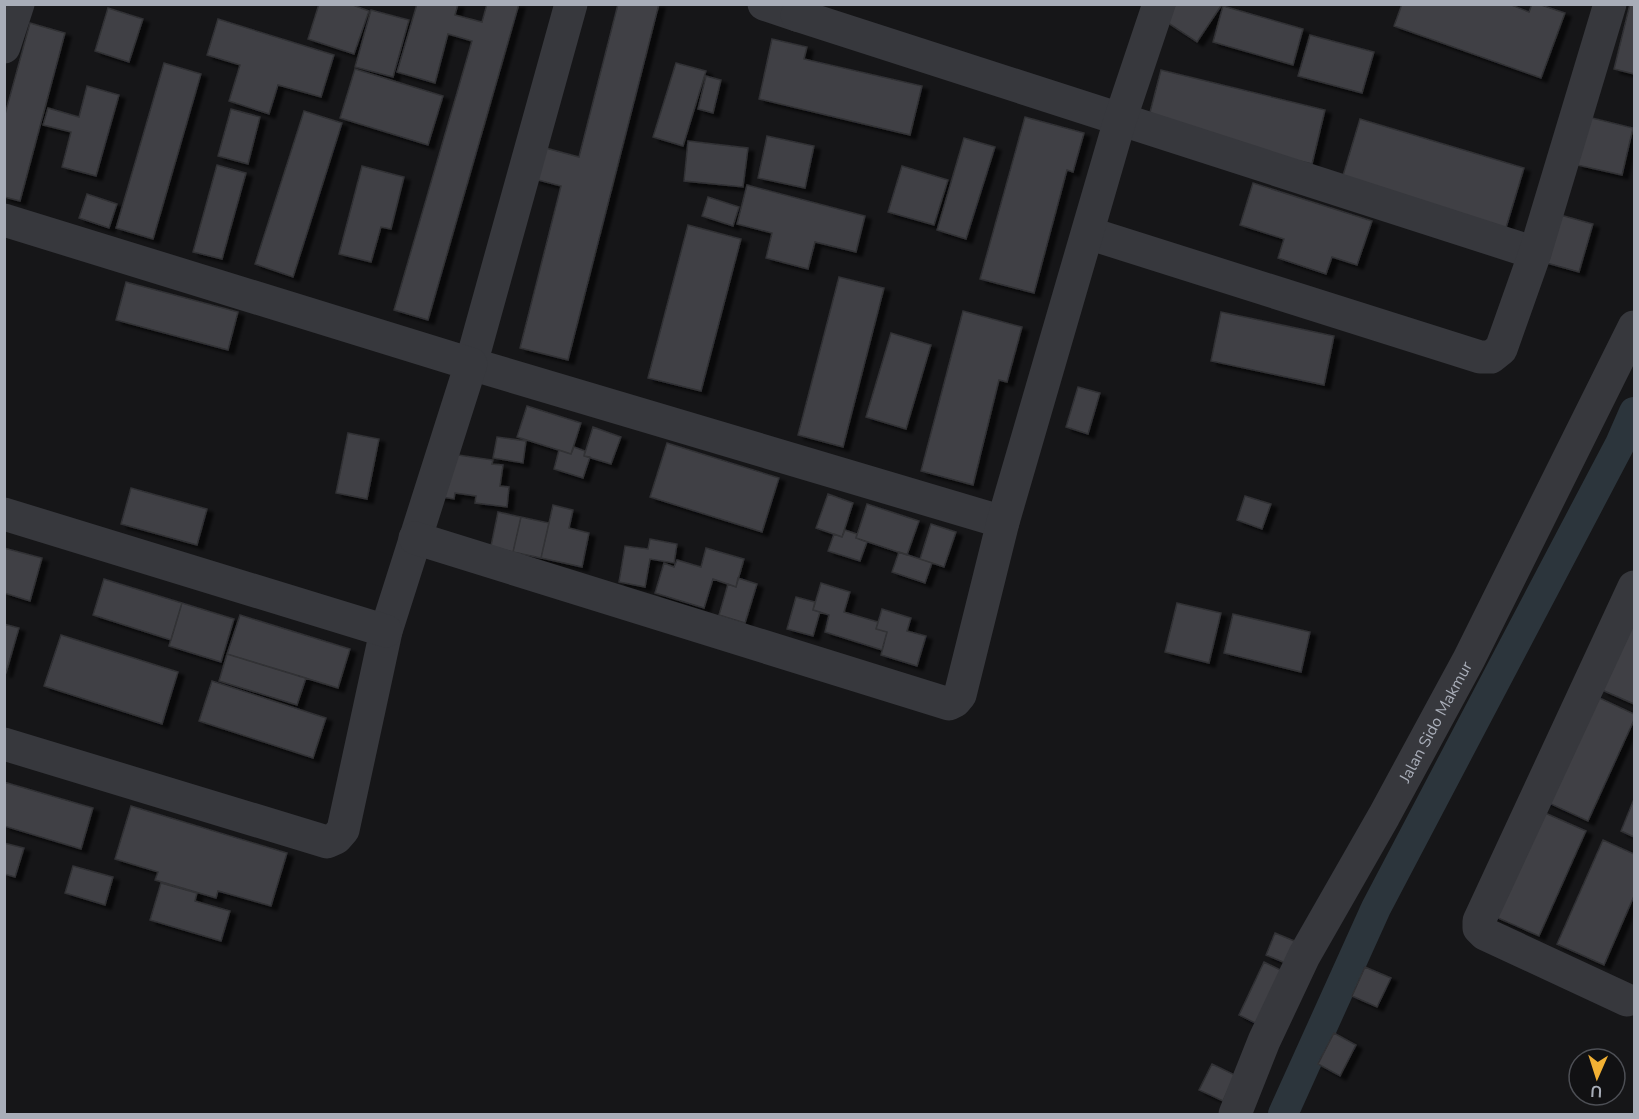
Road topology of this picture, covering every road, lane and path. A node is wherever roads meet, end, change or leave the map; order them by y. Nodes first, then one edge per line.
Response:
1 (18, 4) edge
2 (571, 4) edge
3 (764, 4) edge
4 (1159, 4) edge
5 (1610, 4) edge
6 (799, 10) edge
7 (4, 47) edge
8 (1120, 120) junction
9 (4, 220) edge
10 (1088, 233) junction
11 (1535, 253) junction
12 (1633, 332) edge
13 (471, 364) junction
14 (4, 514) edge
15 (1003, 522) junction
16 (415, 538) junction
17 (1635, 587) edge
18 (386, 631) junction
19 (4, 744) edge
20 (1632, 996) edge
21 (1235, 1114) edge

1 - 7 street
2 - 13 street
3 - 6 street
4 - 8 street
5 - 11 street
6 - 8 street
8 - 10 street
8 - 11 street
9 - 13 street
10 - 11 street
10 - 15 street
12 - 21 street, Jalan Sido Makmur
13 - 15 street
13 - 16 street
14 - 18 street
15 - 16 street
16 - 18 street
17 - 20 street
18 - 19 street

